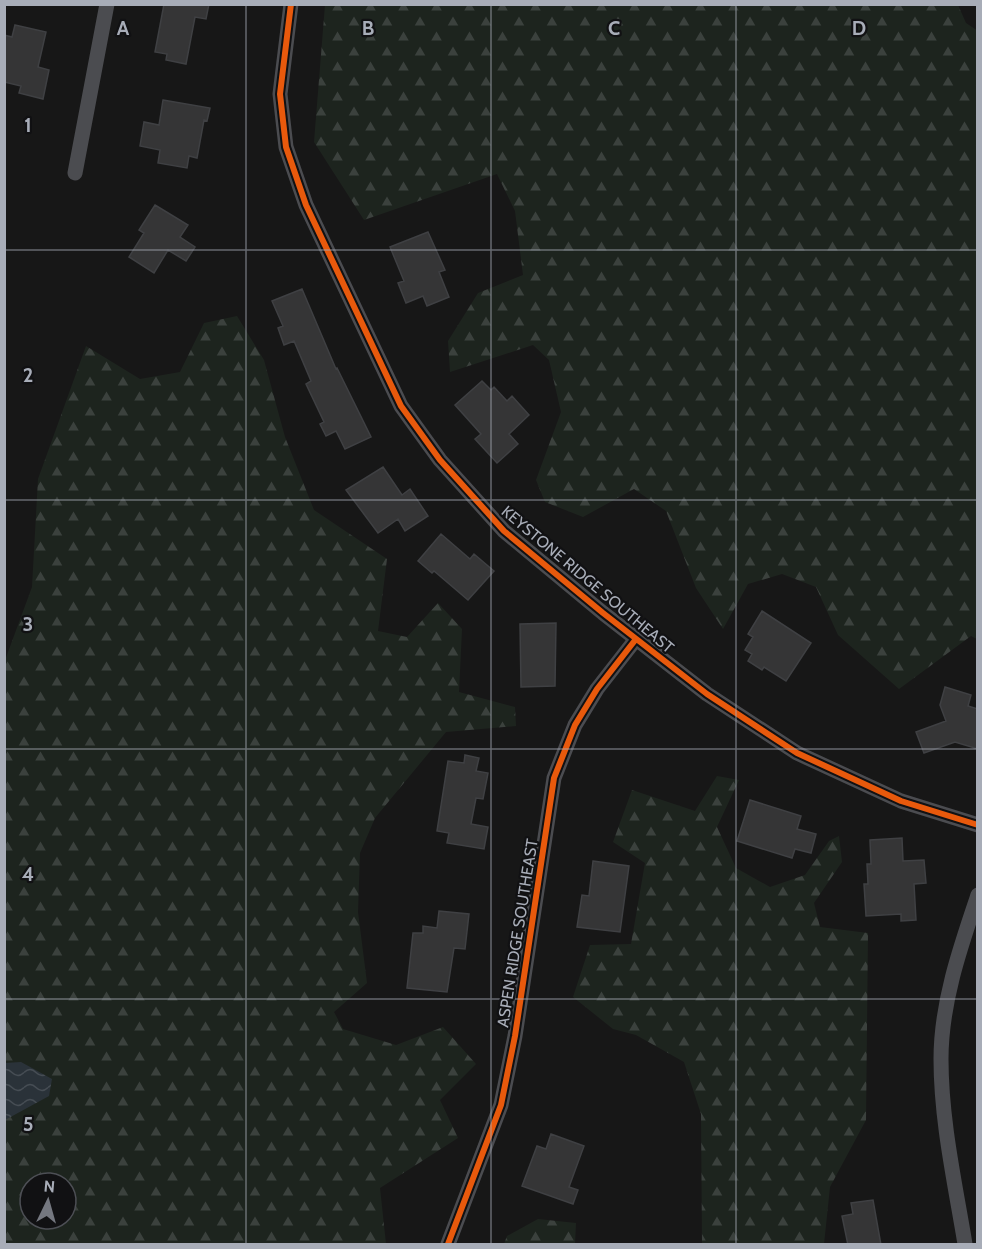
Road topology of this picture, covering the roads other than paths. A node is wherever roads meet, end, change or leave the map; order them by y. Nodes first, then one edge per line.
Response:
1 (107, 4) edge
2 (291, 4) edge
3 (75, 173) dead end
4 (636, 639) junction
5 (978, 825) edge
6 (978, 895) edge
7 (448, 1245) edge
8 (965, 1245) edge

1 - 3 street
2 - 4 street, KEYSTONE RIDGE SOUTHEAST
4 - 5 street, KEYSTONE RIDGE SOUTHEAST
4 - 7 street, ASPEN RIDGE SOUTHEAST
6 - 8 street

